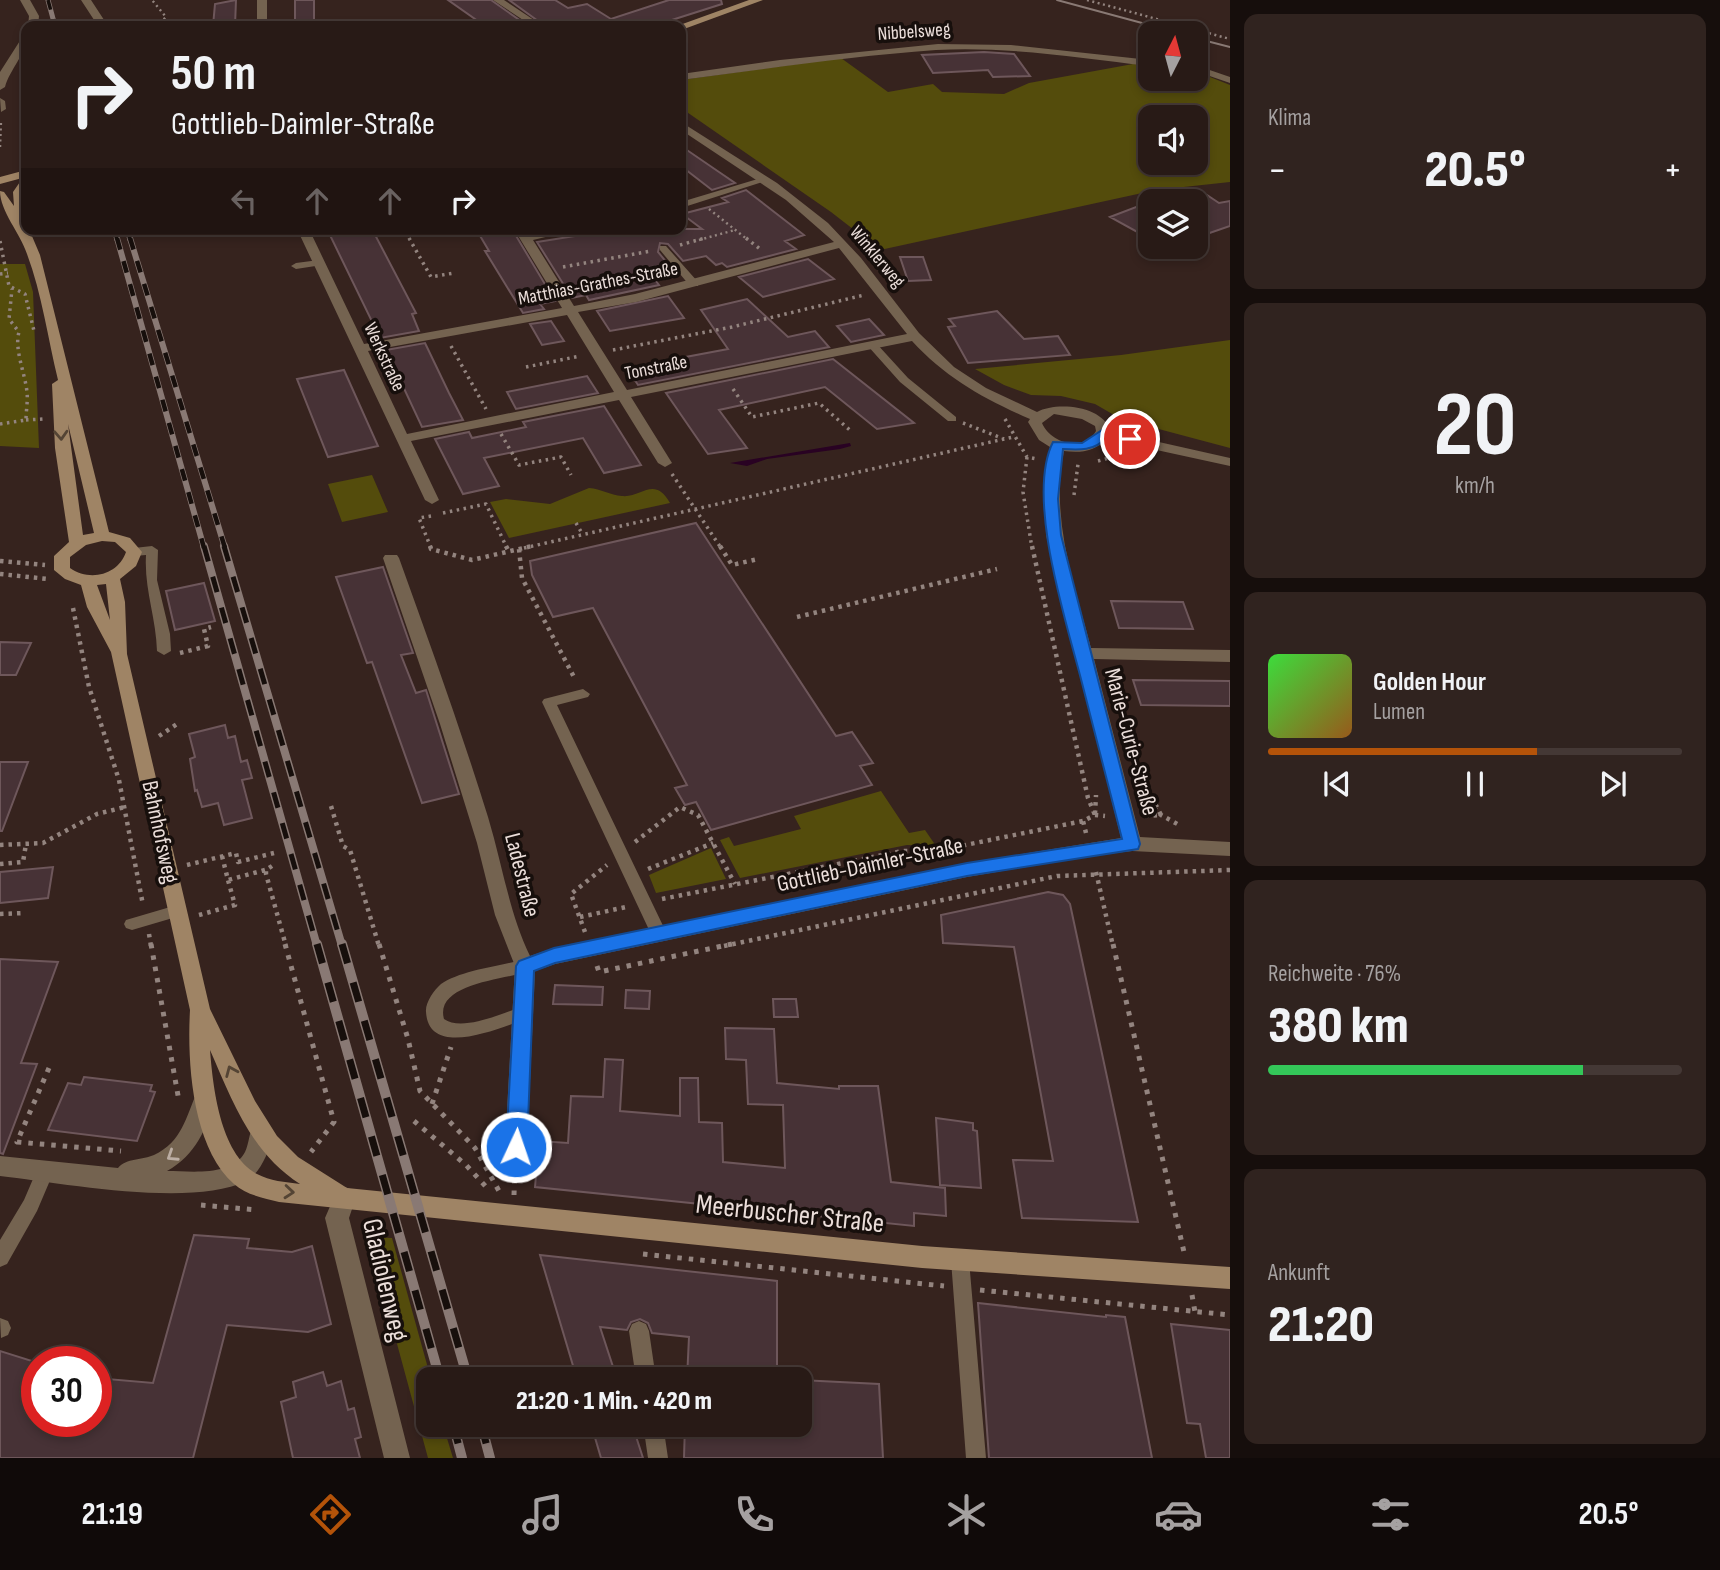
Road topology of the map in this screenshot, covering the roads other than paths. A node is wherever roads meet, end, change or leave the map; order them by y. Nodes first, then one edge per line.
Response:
1 (25, 0) edge
2 (86, 0) edge
3 (261, 0) edge
4 (498, 0) edge
5 (758, 0) edge
6 (33, 21) edge
7 (100, 21) edge
8 (262, 21) edge
9 (530, 21) edge
10 (686, 25) edge
11 (21, 46) edge
12 (1138, 62) edge
13 (1208, 72) edge
14 (686, 76) edge
15 (1230, 80) edge
16 (0, 87) edge
17 (686, 128) edge
18 (21, 175) edge
19 (764, 180) junction
20 (0, 181) edge
21 (21, 189) edge
22 (0, 194) edge
23 (686, 204) edge
24 (21, 225) joint
25 (24, 235) edge
26 (306, 235) edge
27 (523, 235) edge
28 (841, 244) junction
29 (663, 248) road end
30 (319, 263) junction
31 (296, 266) dead end
32 (694, 284) junction
33 (570, 310) junction
34 (917, 336) junction
35 (872, 345) junction
36 (359, 349) junction
37 (59, 367) junction
38 (624, 394) junction
39 (1038, 417) junction
40 (952, 419) road end
41 (1102, 434) junction
42 (402, 439) junction
43 (1058, 444) junction
44 (1230, 462) edge
45 (665, 463) road end
46 (436, 507) road end
47 (102, 536) junction
48 (77, 543) junction
49 (134, 552) junction
50 (391, 558) dead end
51 (112, 576) junction
52 (88, 581) junction
53 (170, 652) road end
54 (1082, 653) junction
55 (119, 654) junction
56 (1230, 656) edge
57 (583, 694) road end
58 (1132, 844) junction
59 (1230, 849) edge
60 (186, 907) junction
61 (132, 924) dead end
62 (659, 934) junction
63 (525, 966) junction
64 (200, 1010) junction
65 (523, 1013) junction
66 (205, 1099) junction
67 (261, 1132) junction
68 (516, 1147) road end
69 (0, 1166) edge
70 (45, 1171) junction
71 (238, 1174) junction
72 (95, 1176) junction
73 (345, 1197) junction
74 (0, 1258) edge
75 (960, 1260) junction
76 (1230, 1278) edge
77 (639, 1331) dead end
78 (644, 1367) edge
79 (655, 1437) edge
80 (397, 1458) edge
81 (659, 1458) edge
82 (976, 1458) edge

1 - 6 street
2 - 7 street
3 - 8 street
4 - 9 street
5 - 10 main road
11 - 16 street
12 - 14 street, Nibbelsweg
13 - 15 street
17 - 19 street, Winklerweg
18 - 20 main road
19 - 23 lane
19 - 28 street, Winklerweg
21 - 24 main road
22 - 24 main road
25 - 37 main road
26 - 30 street, Werkstraße
27 - 33 street
28 - 32 street, Matthias-Grathes-Straße
28 - 34 street, Winklerweg
29 - 32 lane
30 - 31 lane
30 - 36 street, Werkstraße
32 - 33 street, Matthias-Grathes-Straße
33 - 36 street, Matthias-Grathes-Straße
33 - 38 street
34 - 35 street, Tonstraße
34 - 39 street, Winklerweg
35 - 38 street, Tonstraße
35 - 40 lane
36 - 42 street, Werkstraße
37 - 47 main road
37 -> 48 main road
38 - 42 street, Tonstraße
38 - 45 street
39 - 41 street
39 - 43 street
41 - 43 street
41 - 44 street
42 - 46 street, Werkstraße
43 - 54 street, Marie-Curie-Straße
47 - 48 main road
47 - 49 main road
48 - 52 main road
49 - 51 main road
49 - 53 lane
50 - 63 street, Ladestraße
51 - 52 main road
51 - 55 main road, Bahnhofsweg
52 - 55 main road, Bahnhofsweg
54 - 56 street, Marie-Curie-Straße
54 - 58 street, Marie-Curie-Straße
55 - 60 main road, Bahnhofsweg
57 - 62 lane
58 - 59 street, Gottlieb-Daimler-Straße
58 - 62 street, Gottlieb-Daimler-Straße
60 - 61 lane
60 - 64 main road, Bahnhofsweg
62 - 63 street, Gottlieb-Daimler-Straße
63 - 65 street, Ladestraße
63 - 65 lane
64 - 66 main road, Bahnhofsweg
67 -> 64 main road, Bahnhofsweg
65 - 68 street, Ladestraße
66 - 71 main road, Bahnhofsweg
66 -> 72 street
67 - 71 street
67 - 73 main road, Meerbuscher Straße
69 - 70 street
70 - 72 street
70 - 74 lane
71 - 72 street
71 -> 73 main road, Meerbuscher Straße
73 - 75 main road, Meerbuscher Straße
73 - 80 street, Gladiolenweg
75 - 76 main road, Meerbuscher Straße
75 - 82 lane
77 - 78 lane
79 - 81 lane

